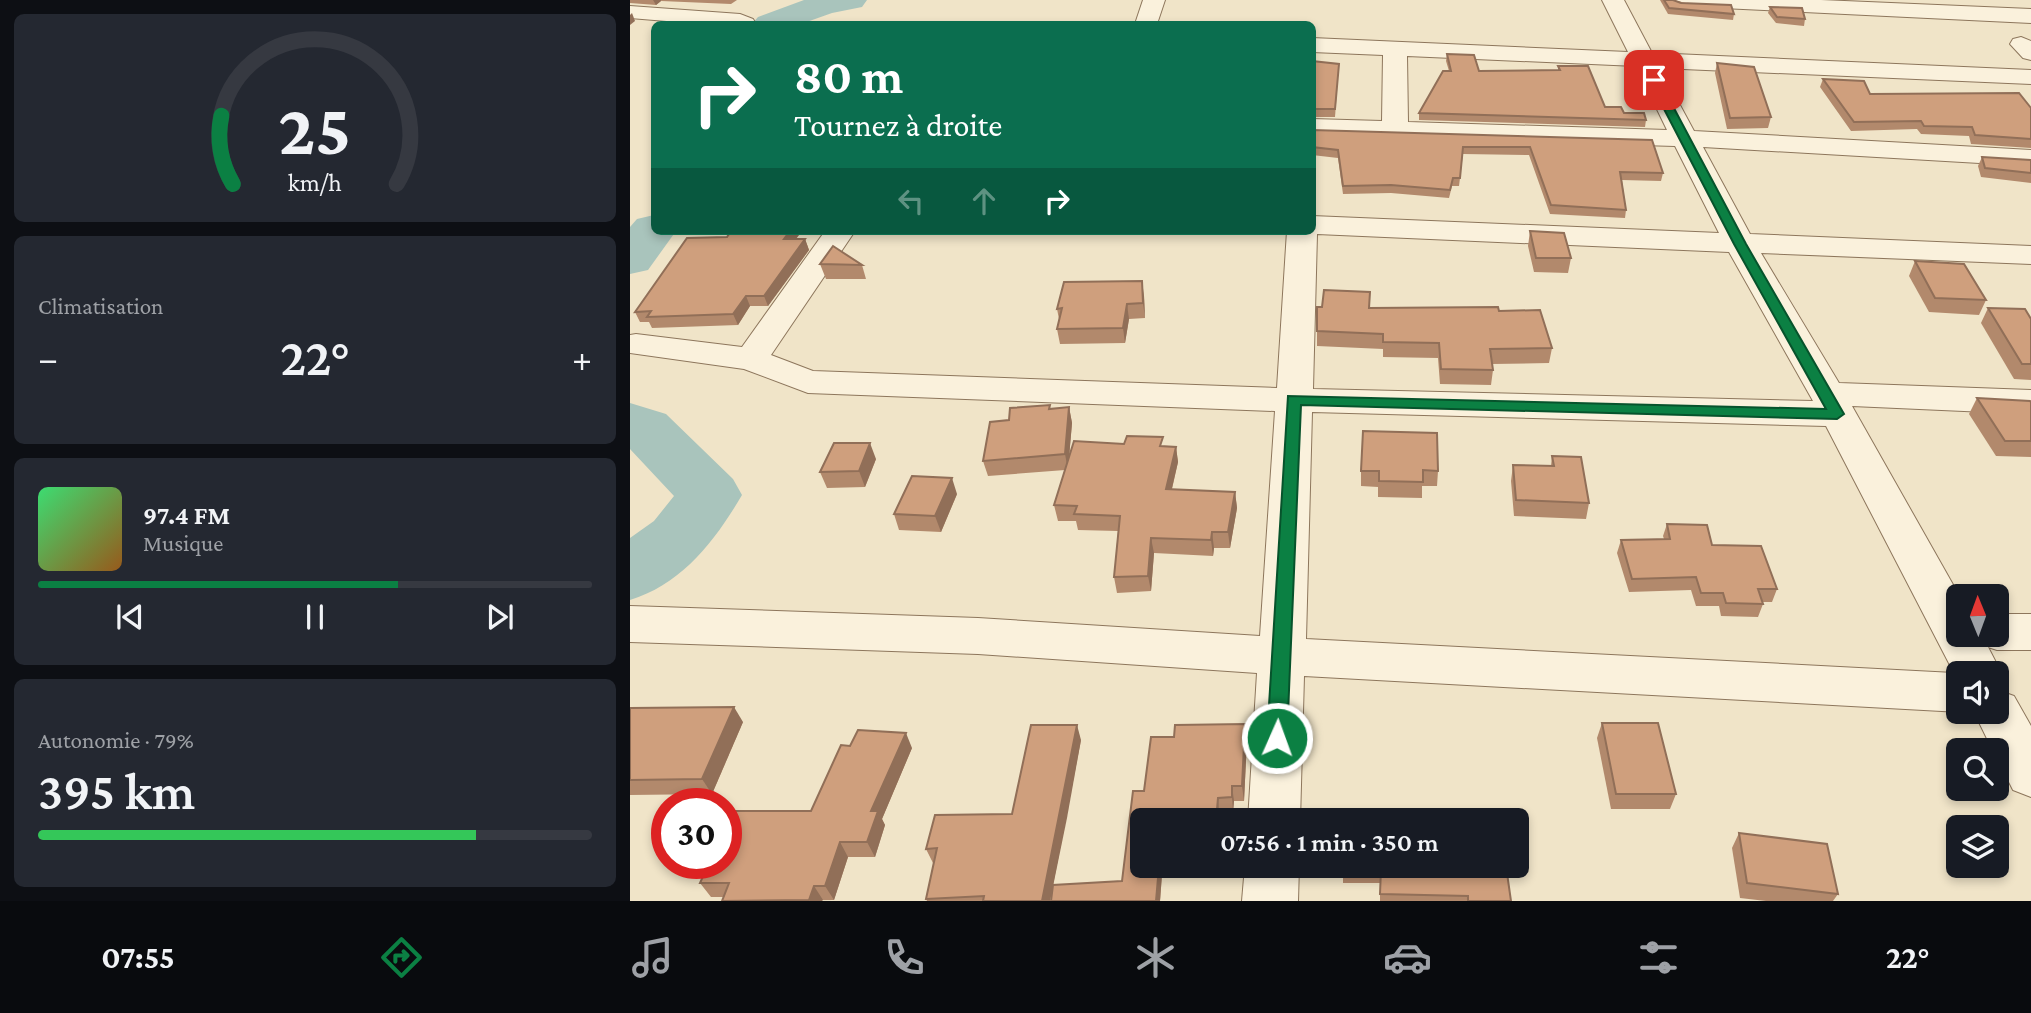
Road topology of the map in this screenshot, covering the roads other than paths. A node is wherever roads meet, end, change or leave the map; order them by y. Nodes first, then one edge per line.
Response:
1 (650, 0) edge
2 (1154, 0) edge
3 (1613, 0) edge
4 (1680, 0) edge
5 (630, 12) edge
6 (2031, 16) edge
7 (740, 21) edge
8 (1147, 21) edge
9 (1316, 45) edge
10 (1395, 48) junction
11 (1645, 61) junction
12 (2031, 77) edge
13 (1316, 127) edge
14 (1395, 129) junction
15 (1684, 138) junction
16 (2031, 158) edge
17 (1316, 225) edge
18 (837, 235) edge
19 (1303, 235) edge
20 (1740, 244) junction
21 (2031, 255) edge
22 (636, 344) dead end
23 (751, 359) junction
24 (1294, 400) junction
25 (2031, 402) edge
26 (1832, 404) junction
27 (1946, 611) edge
28 (630, 624) edge
29 (2009, 632) edge
30 (2031, 632) edge
31 (1281, 656) junction
32 (1946, 692) edge
33 (2004, 724) edge
34 (2031, 774) edge
35 (1275, 808) edge
36 (1271, 878) edge
37 (1270, 901) edge

1 - 5 street
2 - 8 street
3 - 11 street
4 - 6 street
5 - 7 street
9 - 10 street
10 - 11 street
10 - 14 street
11 - 12 street
11 - 15 street
13 - 14 street
14 - 15 street
15 - 16 street
15 - 20 street
17 - 20 street
18 - 23 street
19 - 24 street
20 - 21 street
20 - 26 street
22 - 23 street
23 - 24 street
24 - 26 street
24 - 31 street
25 - 26 street
26 - 27 street
28 - 31 street
29 - 30 street
31 - 32 street
31 - 35 street
33 - 34 street
36 - 37 street

